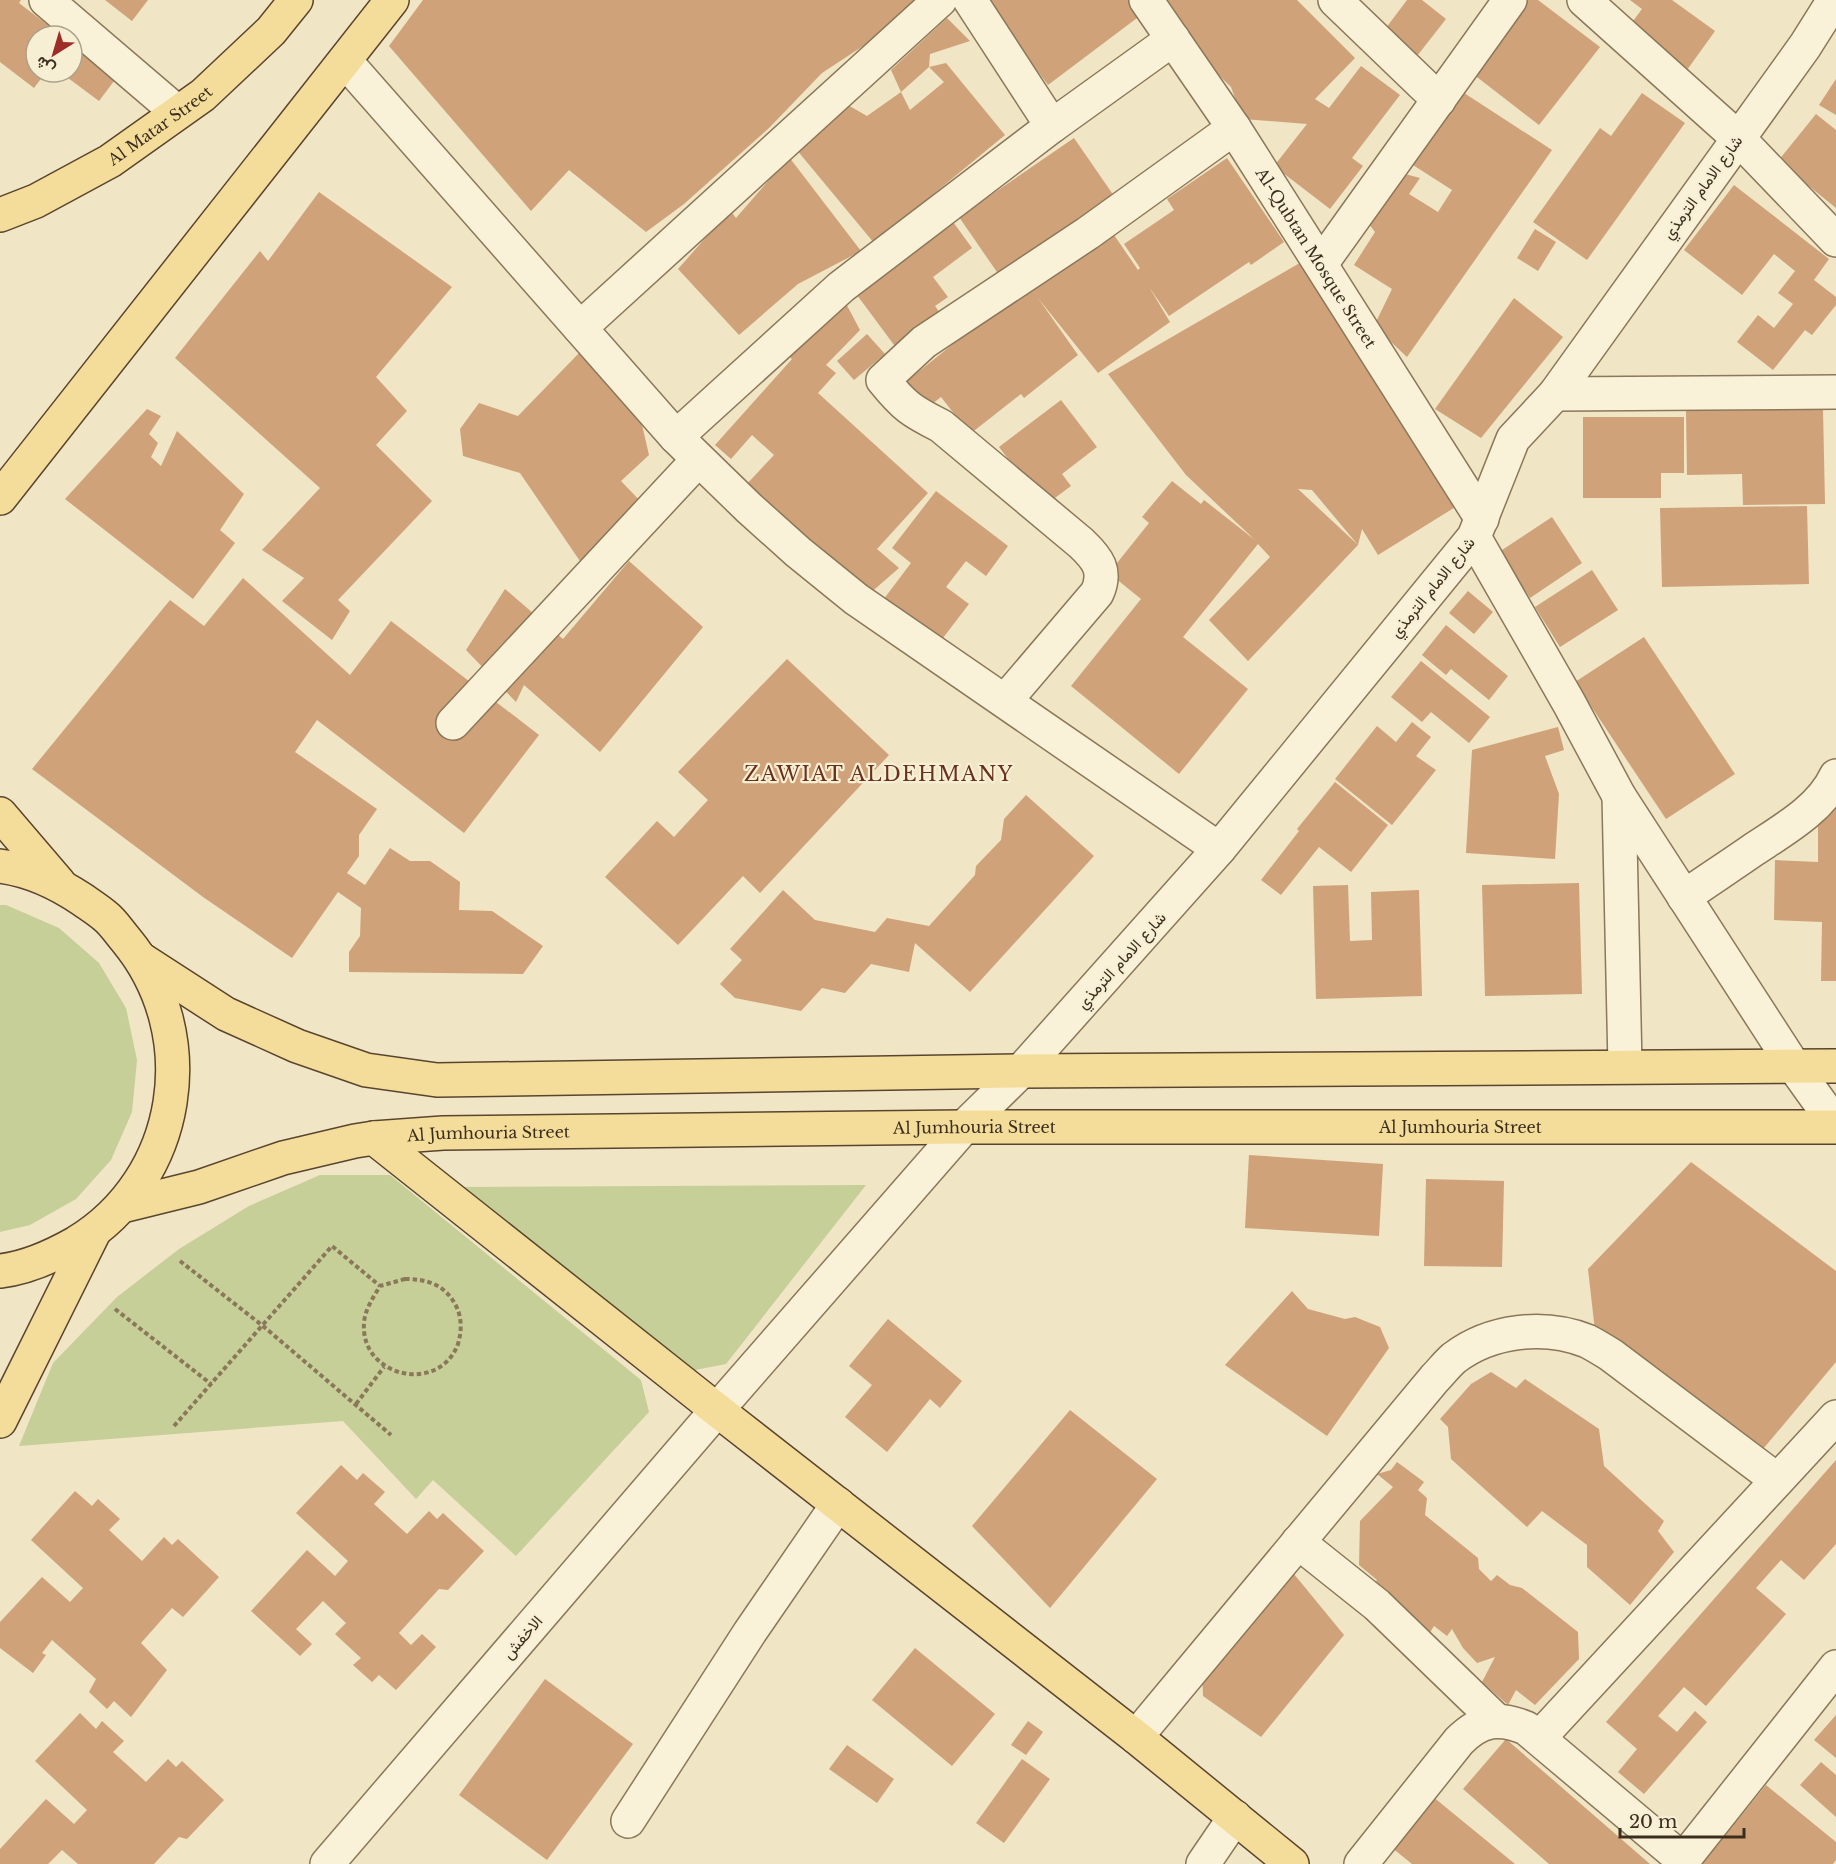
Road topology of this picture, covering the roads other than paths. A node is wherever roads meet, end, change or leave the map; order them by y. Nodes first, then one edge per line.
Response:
1 (46, 0) edge
2 (296, 0) edge
3 (392, 0) edge
4 (940, 0) edge
5 (970, 0) edge
6 (1146, 0) edge
7 (1335, 0) edge
8 (1510, 0) edge
9 (1584, 0) edge
10 (1834, 0) edge
11 (1173, 39) junction
12 (345, 61) junction
13 (1438, 100) junction
14 (177, 112) junction
15 (1052, 126) junction
16 (1234, 128) junction
17 (1738, 138) junction
18 (0, 215) edge
19 (1836, 240) edge
20 (1321, 264) junction
21 (580, 328) junction
22 (1836, 392) edge
23 (1555, 394) junction
24 (676, 437) junction
25 (698, 460) junction
26 (0, 498) edge
27 (1478, 528) junction
28 (1005, 701) junction
29 (453, 723) dead end
30 (1836, 776) edge
31 (1618, 796) junction
32 (0, 814) edge
33 (1219, 849) junction
34 (0, 866) edge
35 (60, 885) junction
36 (1684, 897) junction
37 (141, 959) junction
38 (1792, 1065) junction
39 (1625, 1066) junction
40 (1836, 1066) edge
41 (1021, 1071) junction
42 (1836, 1126) edge
43 (964, 1127) junction
44 (374, 1138) junction
45 (122, 1206) junction
46 (94, 1232) junction
47 (0, 1271) edge
48 (717, 1410) junction
49 (1836, 1417) edge
50 (0, 1421) edge
51 (1777, 1480) junction
52 (838, 1504) junction
53 (1298, 1542) junction
54 (1836, 1667) edge
55 (1497, 1721) junction
56 (1136, 1737) junction
57 (1539, 1738) junction
58 (1235, 1817) junction
59 (628, 1821) dead end
60 (1682, 1862) edge
61 (327, 1864) edge
62 (1203, 1864) edge
63 (1292, 1864) edge
64 (1361, 1864) edge

1 - 14 street
2 - 14 main road, Al Matar Street
3 - 12 main road
4 - 21 street
5 - 15 street
6 - 11 street, Al-Qubtan Mosque Street
7 - 13 street
8 - 13 street
9 - 17 street
10 - 17 street, شارع الامام الترمذي
11 - 15 street
11 - 16 street, Al-Qubtan Mosque Street
12 - 21 street
12 - 26 main road
13 - 20 street
14 - 18 main road, Al Matar Street
15 - 24 street
16 - 20 street, Al-Qubtan Mosque Street
16 - 28 street
17 - 19 street
17 - 23 street, شارع الامام الترمذي
20 - 27 street, Al-Qubtan Mosque Street
21 - 24 street
22 - 23 street
23 - 27 street, شارع الامام الترمذي
24 - 25 street
25 - 28 street
25 - 29 street
27 - 31 street, Al-Qubtan Mosque Street
27 - 33 street, شارع الامام الترمذي
28 - 33 street
30 - 36 street
31 - 36 street, Al-Qubtan Mosque Street
31 - 39 street
32 - 35 main road
33 - 41 street, شارع الامام الترمذي
34 - 35 main road
35 - 37 main road
36 - 38 street, Al-Qubtan Mosque Street
37 - 41 main road
37 - 45 main road
38 - 39 main road
38 - 40 main road
38 - 42 street, Al-Qubtan Mosque Street
39 - 41 main road
41 - 43 street, شارع الامام الترمذي
42 - 43 main road, Al Jumhouria Street
43 - 44 main road, Al Jumhouria Street
43 - 48 street, الاخفش
44 - 45 main road, Al Jumhouria Street
44 - 48 main road
45 - 46 main road
46 - 47 main road
46 - 50 main road
48 - 52 main road
48 - 61 street, الاخفش
49 - 51 street
51 - 53 street
51 - 57 street
52 - 56 main road
52 - 59 street
53 - 55 street
53 - 56 street
54 - 60 street
55 - 57 street
55 - 64 street
56 - 58 main road
57 - 60 street
58 - 62 street
58 - 63 main road

